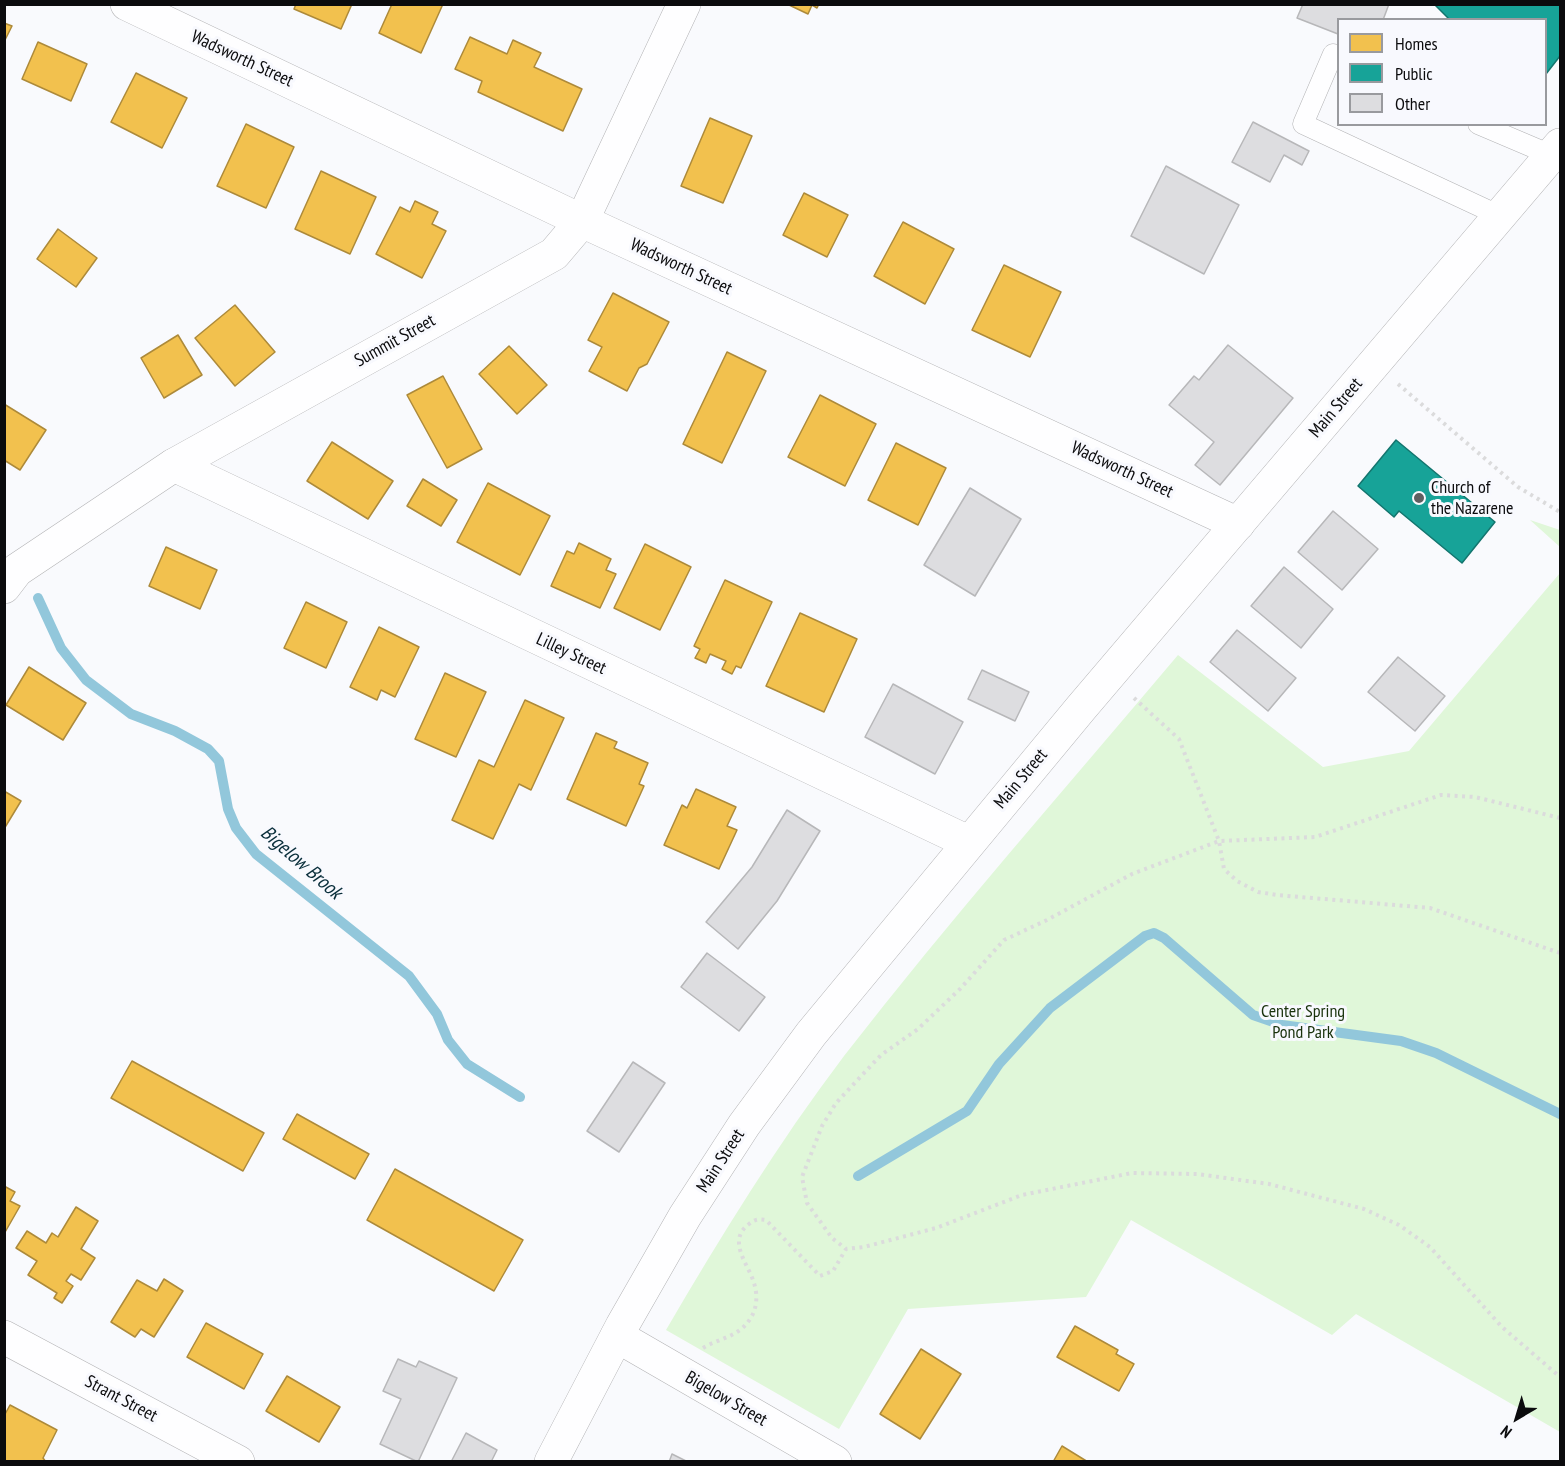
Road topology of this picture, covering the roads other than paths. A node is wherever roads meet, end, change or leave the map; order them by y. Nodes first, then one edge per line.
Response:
1 (127, 4) edge
2 (684, 4) edge
3 (1333, 54) dead end
4 (1484, 126) edge
5 (1556, 150) edge
6 (1498, 215) junction
7 (582, 221) junction
8 (174, 465) junction
9 (1238, 524) junction
10 (11, 578) edge
11 (968, 842) junction
12 (617, 1336) junction
13 (4, 1337) edge
14 (238, 1461) edge
15 (551, 1461) edge
16 (835, 1461) edge

1 - 7 street, Wadsworth Street
2 - 7 street, Summit Street
3 - 6 lane
4 - 5 lane
5 - 6 street, Main Street
6 - 9 street, Main Street
7 - 8 street, Summit Street
7 - 9 street, Wadsworth Street
8 - 10 street, Summit Street
8 - 11 street, Lilley Street
9 - 11 street, Main Street
11 - 12 street, Main Street
12 - 15 street, Main Street
12 - 16 street, Bigelow Street
13 - 14 street, Strant Street

